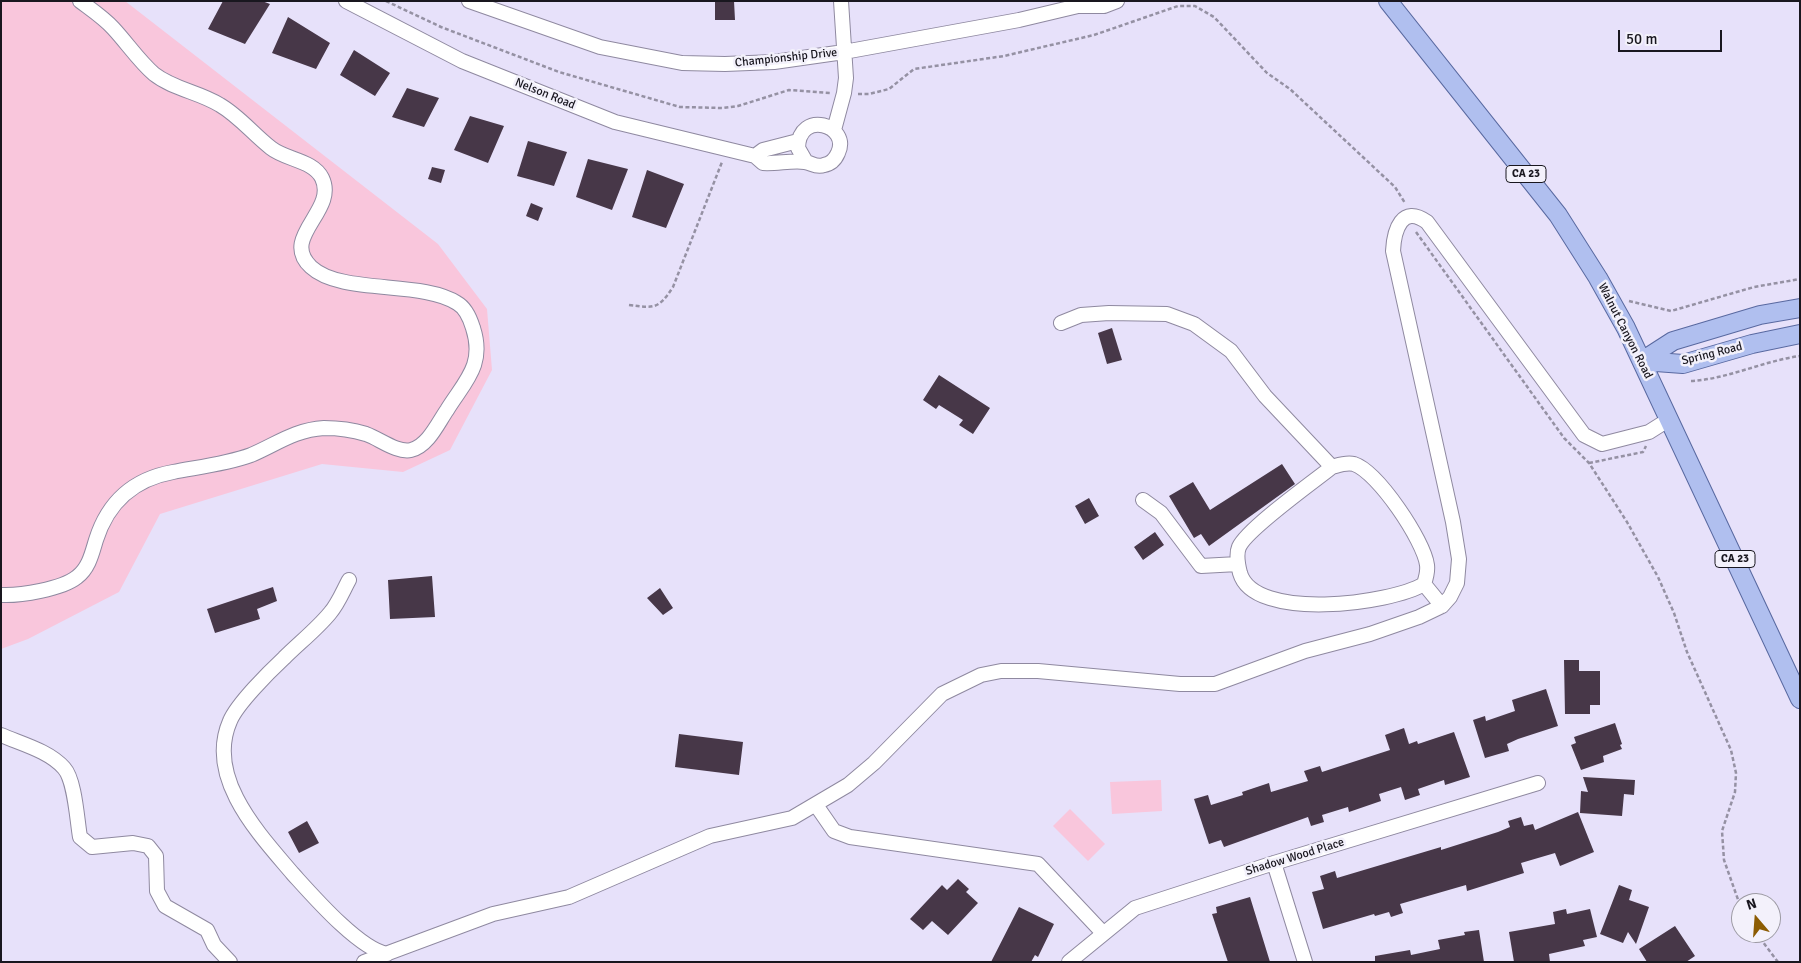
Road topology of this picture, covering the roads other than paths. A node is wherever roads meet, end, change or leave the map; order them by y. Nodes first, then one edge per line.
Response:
1 (80, 1) edge
2 (346, 1) edge
3 (469, 1) edge
4 (841, 1) edge
5 (1117, 1) edge
6 (1388, 1) edge
7 (1080, 4) edge
8 (844, 52) junction
9 (834, 130) junction
10 (798, 141) junction
11 (755, 156) junction
12 (806, 162) junction
13 (1800, 308) edge
14 (1061, 323) dead end
15 (1800, 334) edge
16 (1642, 361) junction
17 (1668, 420) junction
18 (1332, 467) junction
19 (1143, 500) dead end
20 (1238, 564) junction
21 (349, 580) dead end
22 (1424, 584) junction
23 (1, 596) edge
24 (1442, 606) junction
25 (1800, 700) edge
26 (1, 736) edge
27 (1538, 783) dead end
28 (816, 805) junction
29 (1274, 863) junction
30 (1103, 933) junction
31 (387, 954) junction
32 (230, 962) edge
33 (364, 962) edge
34 (1069, 962) edge
35 (1304, 962) edge

1 - 23 street
2 - 11 street, Nelson Road
3 - 8 street, Championship Drive
4 - 8 street, Nelson Road
5 - 7 street, Championship Drive
6 - 16 main road, Walnut Canyon Road / CA 23
7 - 8 street, Championship Drive
8 - 9 street, Nelson Road
9 - 10 street
9 - 12 street, Nelson Road
10 - 11 street
10 - 12 street
11 - 12 street, Nelson Road
13 - 16 main road, Spring Road
14 - 18 street
15 - 16 main road, Spring Road
16 - 17 main road, Walnut Canyon Road / CA 23
17 - 24 street
17 - 25 main road, Walnut Canyon Road / CA 23
18 - 20 street
18 - 22 street
19 - 20 street
20 - 22 street
21 - 31 street
22 - 24 street
24 - 28 street
26 - 32 street
27 - 29 street, Shadow Wood Place
28 - 30 street
28 - 31 street
29 - 30 street, Shadow Wood Place
29 - 35 street
30 - 34 street, Shadow Wood Place
31 - 33 street

